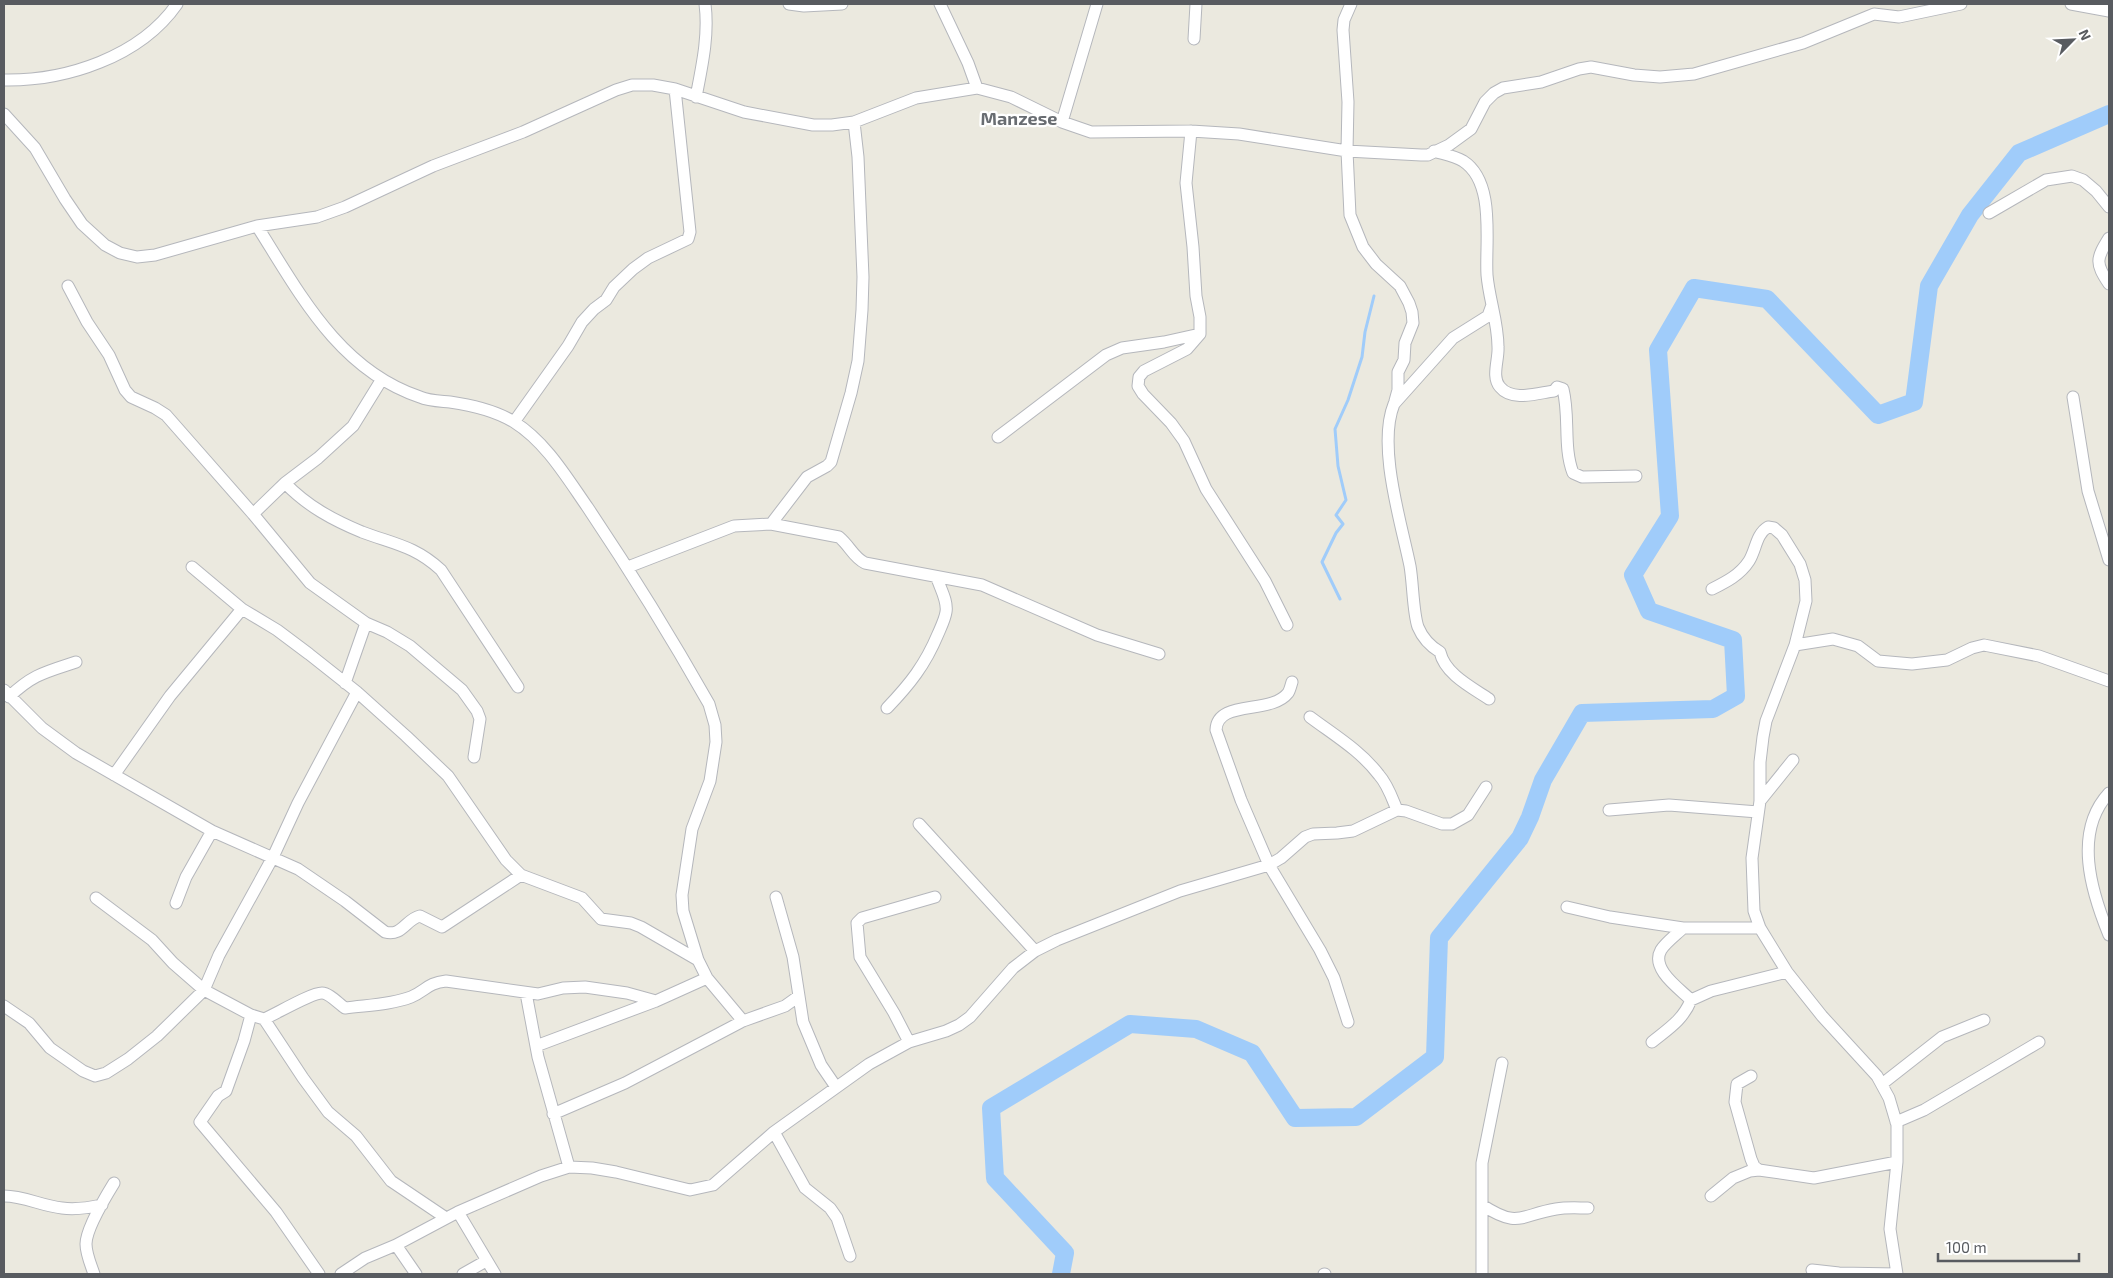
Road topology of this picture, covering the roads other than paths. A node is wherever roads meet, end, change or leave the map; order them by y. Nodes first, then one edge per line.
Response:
1 (177, 4) edge
2 (705, 4) edge
3 (789, 4) edge
4 (842, 4) edge
5 (940, 4) edge
6 (1097, 4) edge
7 (1196, 4) edge
8 (1351, 4) edge
9 (1961, 4) edge
10 (2071, 4) edge
11 (2109, 11) edge
12 (1194, 39) dead end
13 (4, 80) edge
14 (977, 88) junction
15 (675, 89) junction
16 (696, 97) junction
17 (4, 114) edge
18 (854, 122) junction
19 (1062, 122) junction
20 (1191, 131) junction
21 (1347, 151) junction
22 (1434, 151) junction
23 (2109, 207) edge
24 (1989, 213) dead end
25 (257, 226) junction
26 (2109, 238) edge
27 (2109, 284) edge
28 (68, 286) dead end
29 (1493, 303) junction
30 (1200, 334) junction
31 (382, 379) junction
32 (2072, 397) dead end
33 (1394, 404) junction
34 (514, 422) junction
35 (998, 436) dead end
36 (1636, 476) dead end
37 (285, 483) junction
38 (253, 514) junction
39 (770, 524) junction
40 (2109, 560) edge
41 (192, 567) dead end
42 (628, 567) junction
43 (937, 578) junction
44 (1712, 589) dead end
45 (242, 609) junction
46 (366, 623) junction
47 (1287, 625) dead end
48 (1795, 645) junction
49 (1159, 654) dead end
50 (76, 662) dead end
51 (2109, 681) edge
52 (1292, 682) dead end
53 (344, 683) junction
54 (518, 688) dead end
55 (357, 692) junction
56 (6, 693) edge
57 (1489, 700) dead end
58 (887, 708) dead end
59 (1310, 717) dead end
60 (474, 757) dead end
61 (1793, 760) dead end
62 (114, 775) junction
63 (1486, 787) dead end
64 (2109, 793) edge
65 (1759, 806) junction
66 (1396, 810) junction
67 (1609, 810) dead end
68 (919, 824) dead end
69 (212, 831) junction
70 (273, 857) junction
71 (1268, 866) junction
72 (521, 875) junction
73 (776, 897) dead end
74 (935, 897) dead end
75 (96, 898) dead end
76 (176, 903) dead end
77 (1566, 907) dead end
78 (1683, 928) junction
79 (1760, 928) junction
80 (2109, 935) edge
81 (1035, 951) junction
82 (698, 960) junction
83 (1787, 972) junction
84 (707, 978) junction
85 (204, 990) junction
86 (526, 994) junction
87 (799, 996) junction
88 (1691, 1000) junction
89 (656, 1001) junction
90 (4, 1006) edge
91 (251, 1015) junction
92 (264, 1019) junction
93 (743, 1020) junction
94 (1984, 1020) dead end
95 (1348, 1022) dead end
96 (909, 1042) junction
97 (1652, 1042) dead end
98 (2039, 1042) dead end
99 (536, 1046) junction
100 (1502, 1063) dead end
101 (1751, 1076) dead end
102 (1882, 1084) junction
103 (836, 1087) junction
104 (553, 1114) junction
105 (1896, 1122) junction
106 (774, 1132) junction
107 (1897, 1162) junction
108 (569, 1167) junction
109 (1759, 1170) junction
110 (114, 1183) dead end
111 (4, 1196) edge
112 (1711, 1196) dead end
113 (102, 1205) junction
114 (1482, 1205) junction
115 (1588, 1208) dead end
116 (458, 1212) junction
117 (446, 1218) junction
118 (396, 1245) junction
119 (850, 1256) dead end
120 (486, 1261) junction
121 (1812, 1270) dead end
122 (94, 1274) edge
123 (319, 1274) edge
124 (341, 1274) edge
125 (416, 1274) edge
126 (463, 1274) edge
127 (495, 1274) edge
128 (1482, 1274) edge
129 (1897, 1274) edge

1 - 13 street
2 - 16 street
3 - 4 street
5 - 14 street
6 - 19 street
7 - 12 street
8 - 21 street
9 - 22 street
10 - 11 street
14 - 18 street
14 - 19 street
15 - 16 street
15 - 25 street
15 - 34 street
16 - 18 street
17 - 25 street
18 - 39 street
19 - 20 street
20 - 21 street
20 - 30 street
21 - 22 street
21 - 33 street
22 - 29 street
23 - 24 street
25 - 31 street
26 - 27 street
28 - 38 street
29 - 33 street
29 - 36 street
30 - 35 street
30 - 47 street
31 - 34 street
31 - 37 street
32 - 40 street
33 - 57 street
34 - 42 street
37 - 38 street
37 - 54 street
38 - 46 street
39 - 42 street
39 - 43 street
41 - 45 street
42 - 82 street
43 - 49 street
43 - 58 street
44 - 48 street
45 - 53 street
45 - 62 street
46 - 53 street
46 - 60 street
48 - 51 street
48 - 65 street
50 - 56 street
52 - 71 street
53 - 55 street
55 - 70 street
55 - 72 street
56 - 62 street
59 - 66 street
61 - 65 street
62 - 69 street
63 - 66 street
64 - 80 street
65 - 67 street
65 - 79 street
66 - 71 street
68 - 81 street
69 - 70 street
69 - 76 street
70 - 72 street
70 - 85 street
71 - 81 street
71 - 95 street
72 - 82 street
73 - 87 street
74 - 96 street
75 - 85 street
77 - 78 street
78 - 79 street
78 - 88 street
79 - 83 street
81 - 96 street
82 - 84 street
83 - 88 street
83 - 102 street
84 - 89 street
84 - 93 street
85 - 90 street
85 - 91 street
86 - 89 street
86 - 92 street
86 - 99 street
87 - 93 street
87 - 103 street
88 - 97 street
89 - 99 street
91 - 92 street
91 - 123 street
92 - 117 street
93 - 104 street
94 - 102 street
96 - 103 street
98 - 105 street
99 - 104 street
100 - 114 street
101 - 109 street
102 - 105 street
103 - 106 street
104 - 108 street
105 - 107 street
106 - 108 street
106 - 119 street
107 - 109 street
107 - 129 street
108 - 116 street
109 - 112 street
110 - 113 street
111 - 113 street
113 - 122 street
114 - 115 street
114 - 128 street
116 - 117 street
116 - 120 street
117 - 118 street
118 - 124 street
118 - 125 street
120 - 126 street
120 - 127 street
121 - 129 street

